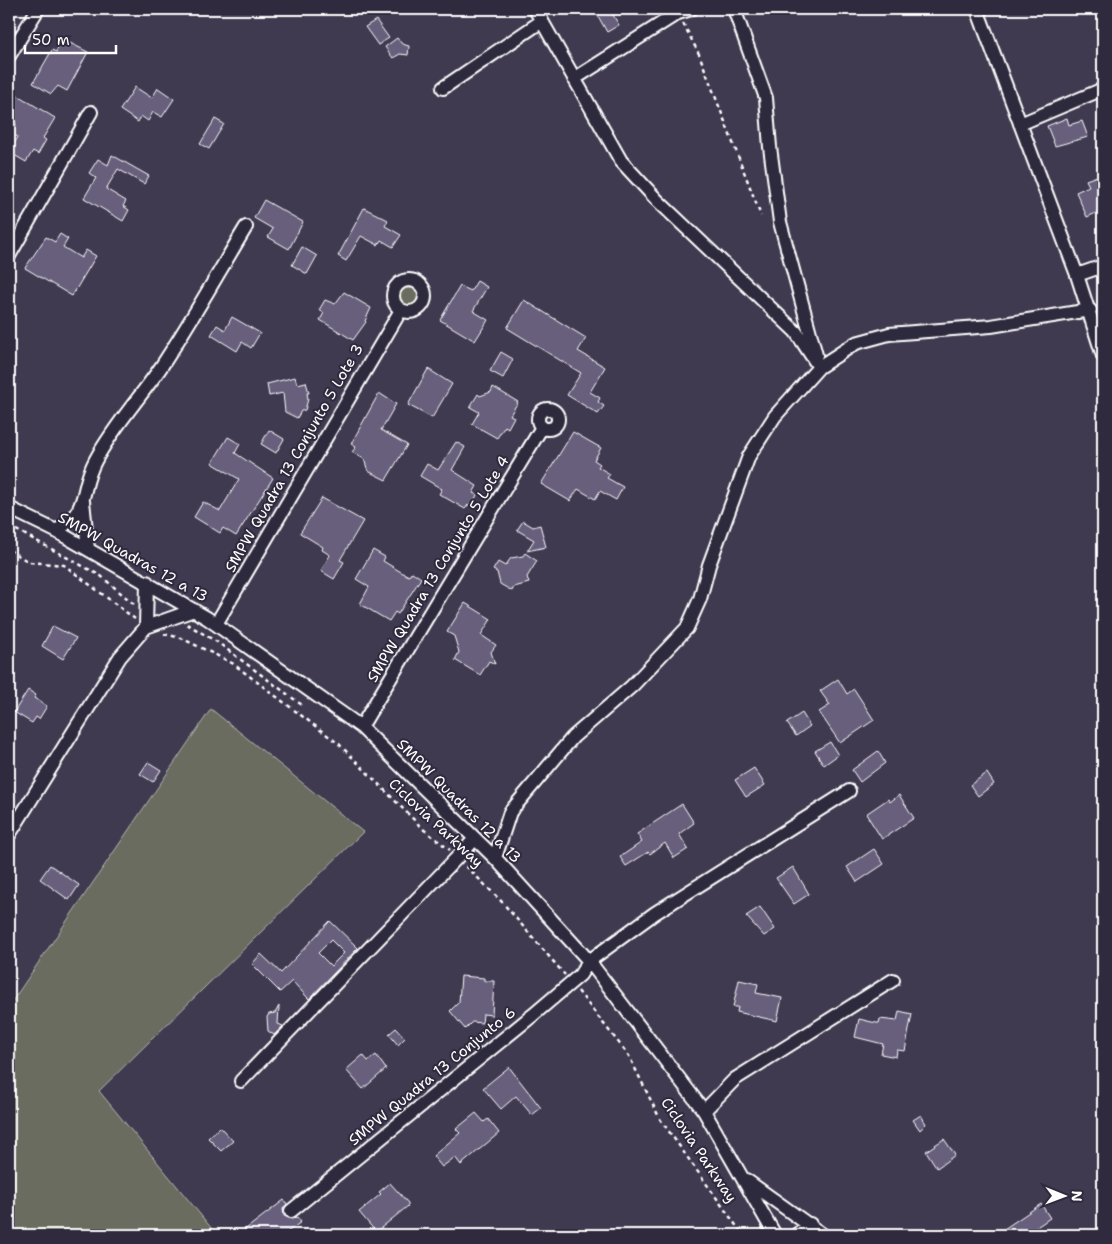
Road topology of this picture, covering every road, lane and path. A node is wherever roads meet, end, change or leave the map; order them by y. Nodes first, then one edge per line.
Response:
1 (38, 9) edge
2 (535, 9) edge
3 (734, 9) edge
4 (977, 9) edge
5 (682, 10) edge
6 (542, 21) junction
7 (9, 56) edge
8 (574, 79) junction
9 (444, 88) dead end
10 (1103, 89) edge
11 (91, 112) dead end
12 (1020, 124) junction
13 (761, 216) dead end
14 (246, 227) dead end
15 (9, 256) edge
16 (1103, 266) edge
17 (1078, 275) junction
18 (400, 310) dead end
19 (1090, 310) junction
20 (1103, 356) edge
21 (819, 367) junction
22 (542, 426) dead end
23 (83, 501) junction
24 (11, 514) edge
25 (56, 531) junction
26 (88, 549) junction
27 (9, 550) edge
28 (147, 582) junction
29 (194, 610) junction
30 (216, 624) junction
31 (146, 627) junction
32 (361, 727) junction
33 (849, 791) dead end
34 (9, 835) edge
35 (475, 839) junction
36 (458, 858) junction
37 (495, 858) junction
38 (590, 960) junction
39 (893, 980) dead end
40 (571, 982) junction
41 (241, 1081) dead end
42 (704, 1111) junction
43 (741, 1176) junction
44 (291, 1211) dead end
45 (810, 1224) junction
46 (743, 1235) edge
47 (775, 1235) edge
48 (796, 1235) edge
49 (823, 1235) edge

1 - 7 street
2 - 6 street
3 - 21 street
4 - 12 street
5 - 8 street
5 - 13 path
6 - 8 street
6 - 9 street
8 - 21 street
10 - 12 street
11 - 15 street
12 - 17 street
14 - 23 street
16 - 17 street
17 - 19 street
18 - 30 street, SMPW Quadra 13 Conjunto 5 Lote 3
19 - 20 street
19 - 21 street
21 - 37 street
22 - 32 street, SMPW Quadra 13 Conjunto 5 Lote 4
23 - 25 street
23 - 26 street
24 - 25 street, SMPW Quadras 12 a 13
25 - 26 street, SMPW Quadras 12 a 13
26 - 28 street, SMPW Quadras 12 a 13
27 - 31 path, Ciclovia Parkway
28 - 29 street, SMPW Quadras 12 a 13
28 - 31 street
29 - 30 street, SMPW Quadras 12 a 13
29 - 31 street
30 - 32 street, SMPW Quadras 12 a 13
31 - 34 street
31 - 36 path, Ciclovia Parkway
32 - 35 street, SMPW Quadras 12 a 13
33 - 38 street, SMPW Quadra 13 Conjunto 6
35 - 36 street
35 - 37 street, SMPW Quadras 12 a 13
36 - 40 path, Ciclovia Parkway
36 - 41 street
37 - 38 street, SMPW Quadras 12 a 13
38 - 40 street, SMPW Quadra 13 Conjunto 6
38 - 42 street, SMPW Quadras 12 a 13
39 - 42 street
40 - 44 street, SMPW Quadra 13 Conjunto 6
40 - 46 path, Ciclovia Parkway
42 - 43 street, SMPW Quadras 12 a 13
43 - 45 street
43 - 47 street, SMPW Quadras 12 a 13
45 - 48 street
45 - 49 street

